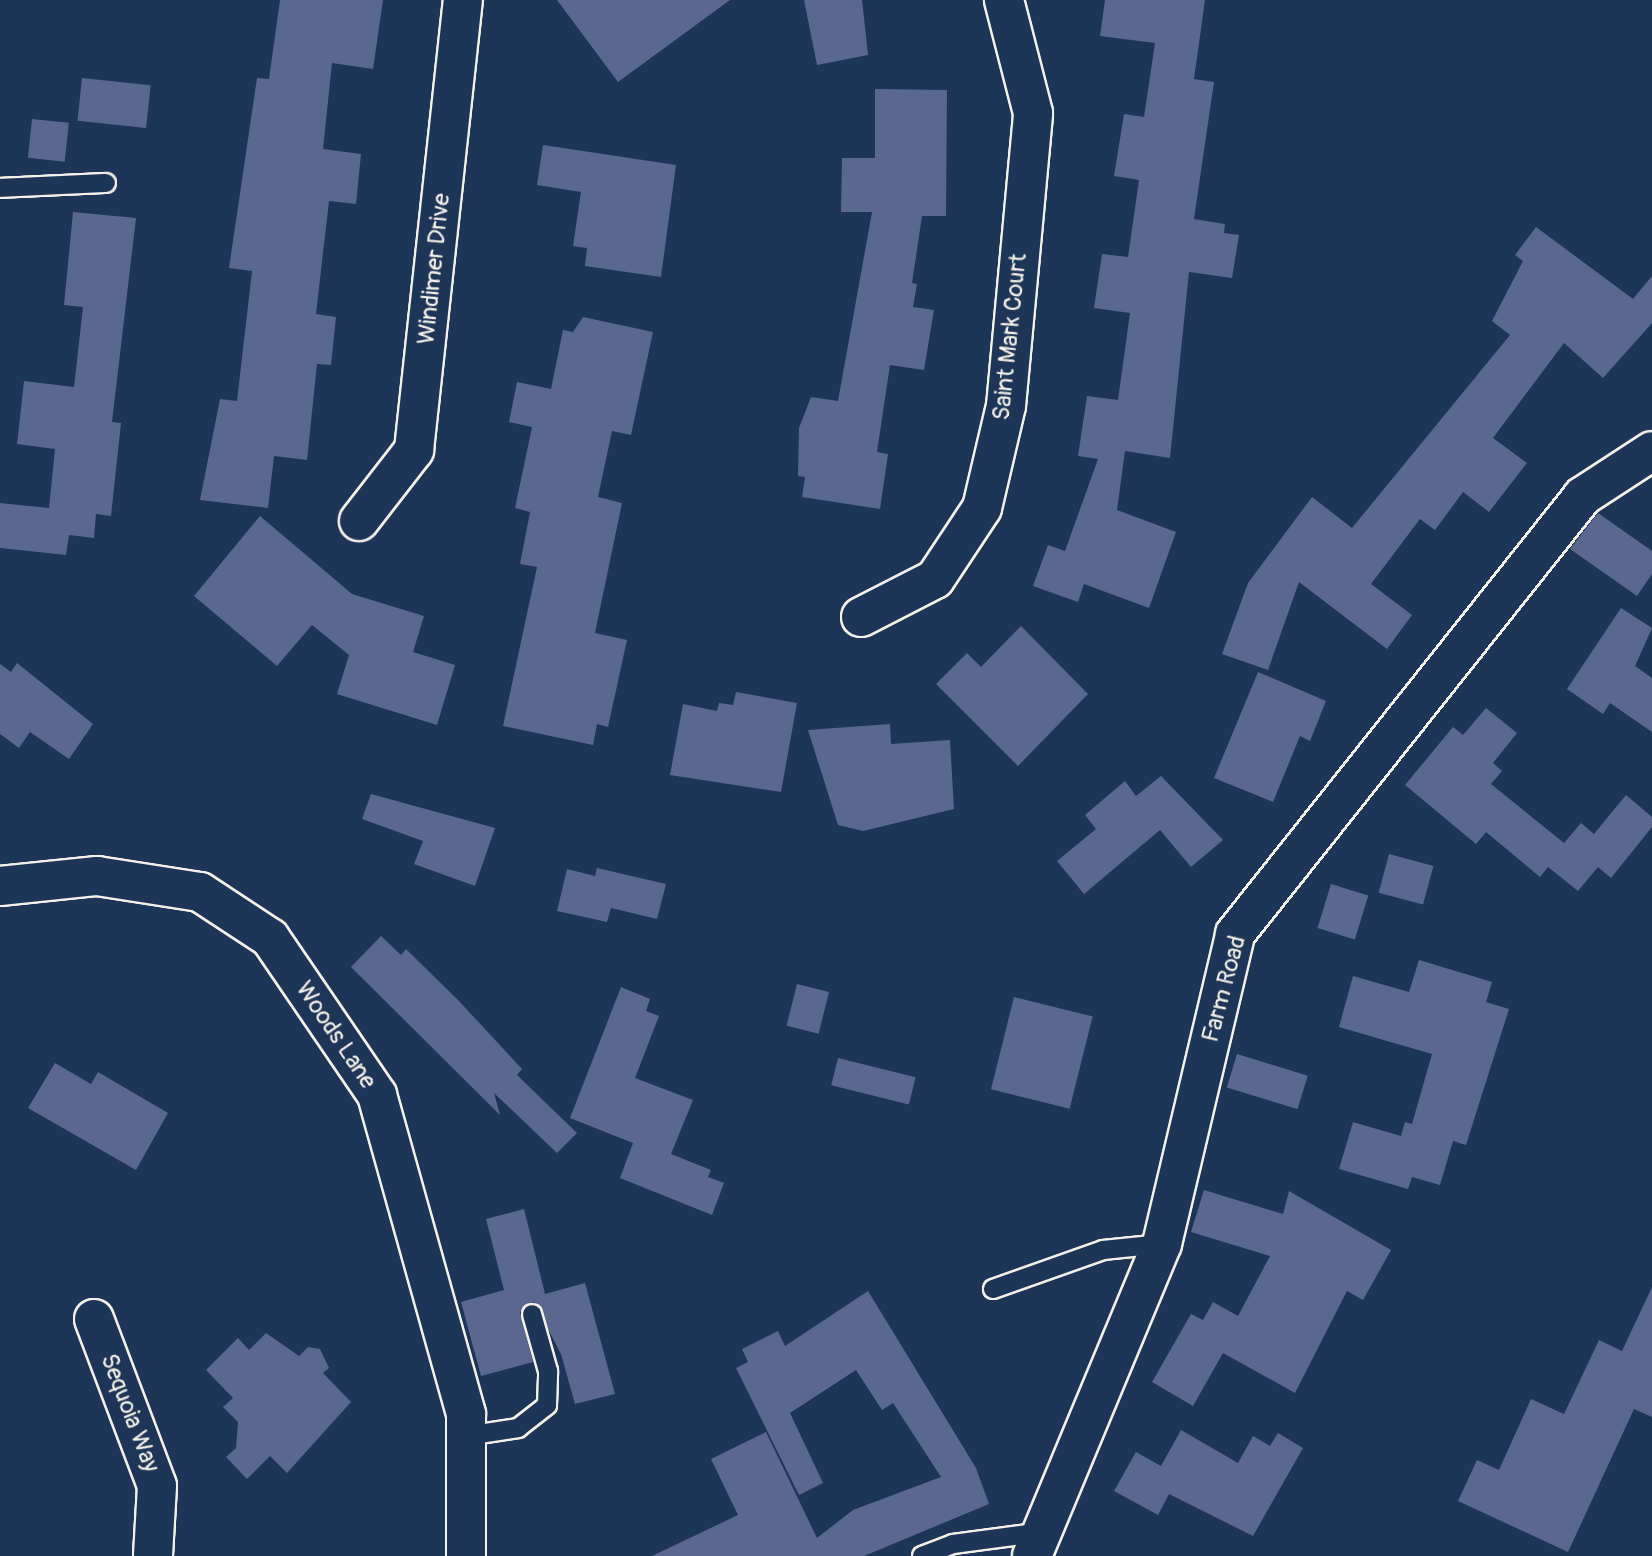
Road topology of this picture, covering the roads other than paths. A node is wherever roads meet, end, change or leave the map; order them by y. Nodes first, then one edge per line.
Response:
1 (463, 0) edge
2 (1004, 0) edge
3 (106, 183) dead end
4 (0, 188) edge
5 (1652, 451) edge
6 (359, 521) dead end
7 (861, 617) dead end
8 (0, 886) edge
9 (1162, 1244) junction
10 (993, 1289) dead end
11 (532, 1314) dead end
12 (94, 1319) dead end
13 (466, 1436) junction
14 (1038, 1544) edge
15 (153, 1556) edge
16 (466, 1556) edge
17 (922, 1556) edge

1 - 6 street, Windimer Drive
2 - 7 street, Saint Mark Court
3 - 4 lane
5 - 9 street, Farm Road
8 - 13 street, Woods Lane
9 - 10 lane
9 - 14 street, Farm Road
11 - 13 lane
12 - 15 street, Sequoia Way
13 - 16 street, Woods Lane
14 - 17 lane

